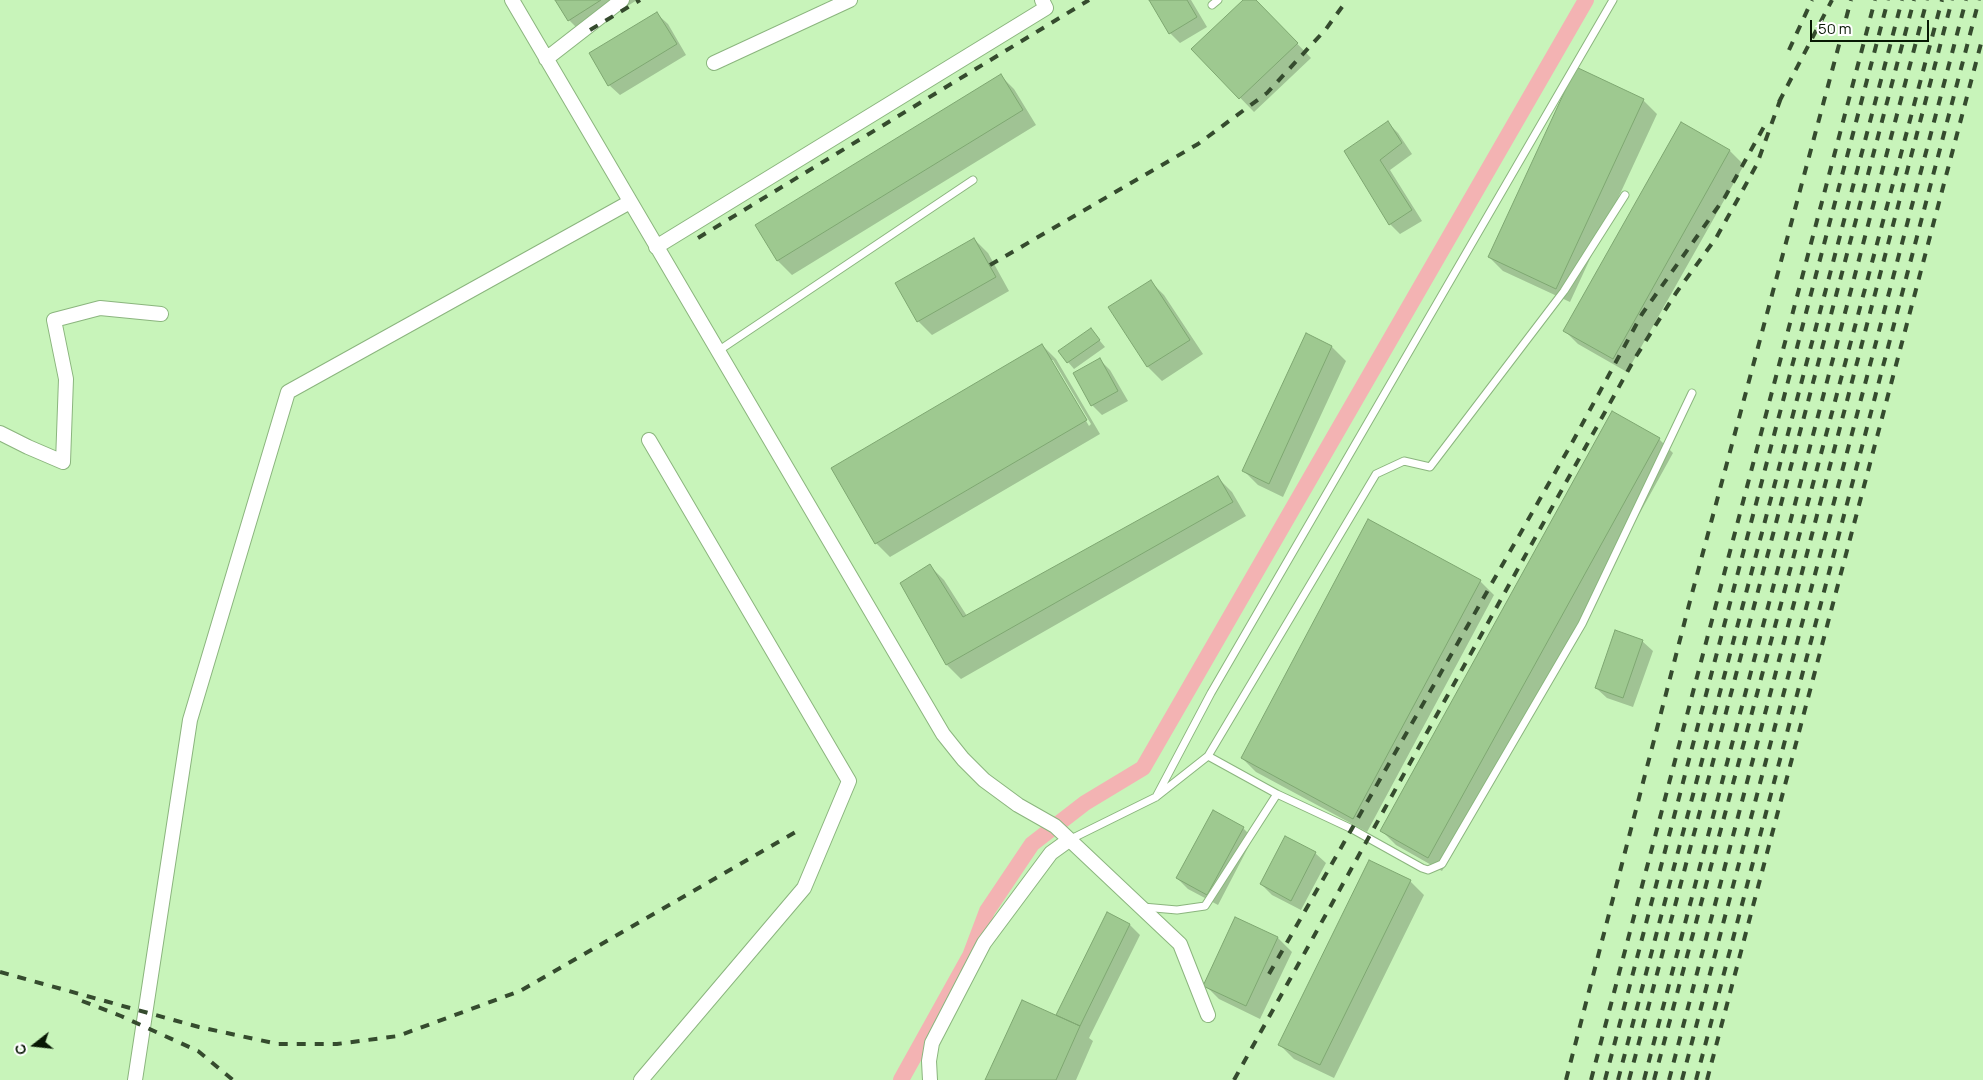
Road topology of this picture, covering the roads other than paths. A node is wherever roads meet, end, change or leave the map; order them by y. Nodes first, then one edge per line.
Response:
1 (512, 0) edge
2 (622, 0) edge
3 (850, 0) edge
4 (1042, 0) edge
5 (1613, 0) edge
6 (546, 59) junction
7 (714, 63) dead end
8 (974, 180) dead end
9 (1625, 195) dead end
10 (630, 202) junction
11 (656, 247) junction
12 (161, 314) dead end
13 (717, 351) junction
14 (1692, 393) dead end
15 (0, 433) edge
16 (649, 440) dead end
17 (1208, 756) junction
18 (1277, 794) junction
19 (1156, 797) junction
20 (1069, 840) junction
21 (1140, 907) junction
22 (1208, 1015) dead end
23 (136, 1080) edge
24 (641, 1080) edge
25 (930, 1080) edge

1 - 6 street
2 - 6 street
3 - 7 street
4 - 11 street
5 - 19 lane
6 - 10 street
8 - 13 lane
9 - 17 lane
10 - 11 street
10 - 23 street
11 - 13 street
12 - 15 street
13 - 20 street
14 - 18 lane
16 - 24 street
17 - 18 lane
17 - 19 lane
18 - 21 lane
19 - 20 lane
20 - 21 street
20 - 25 street
21 - 22 street

